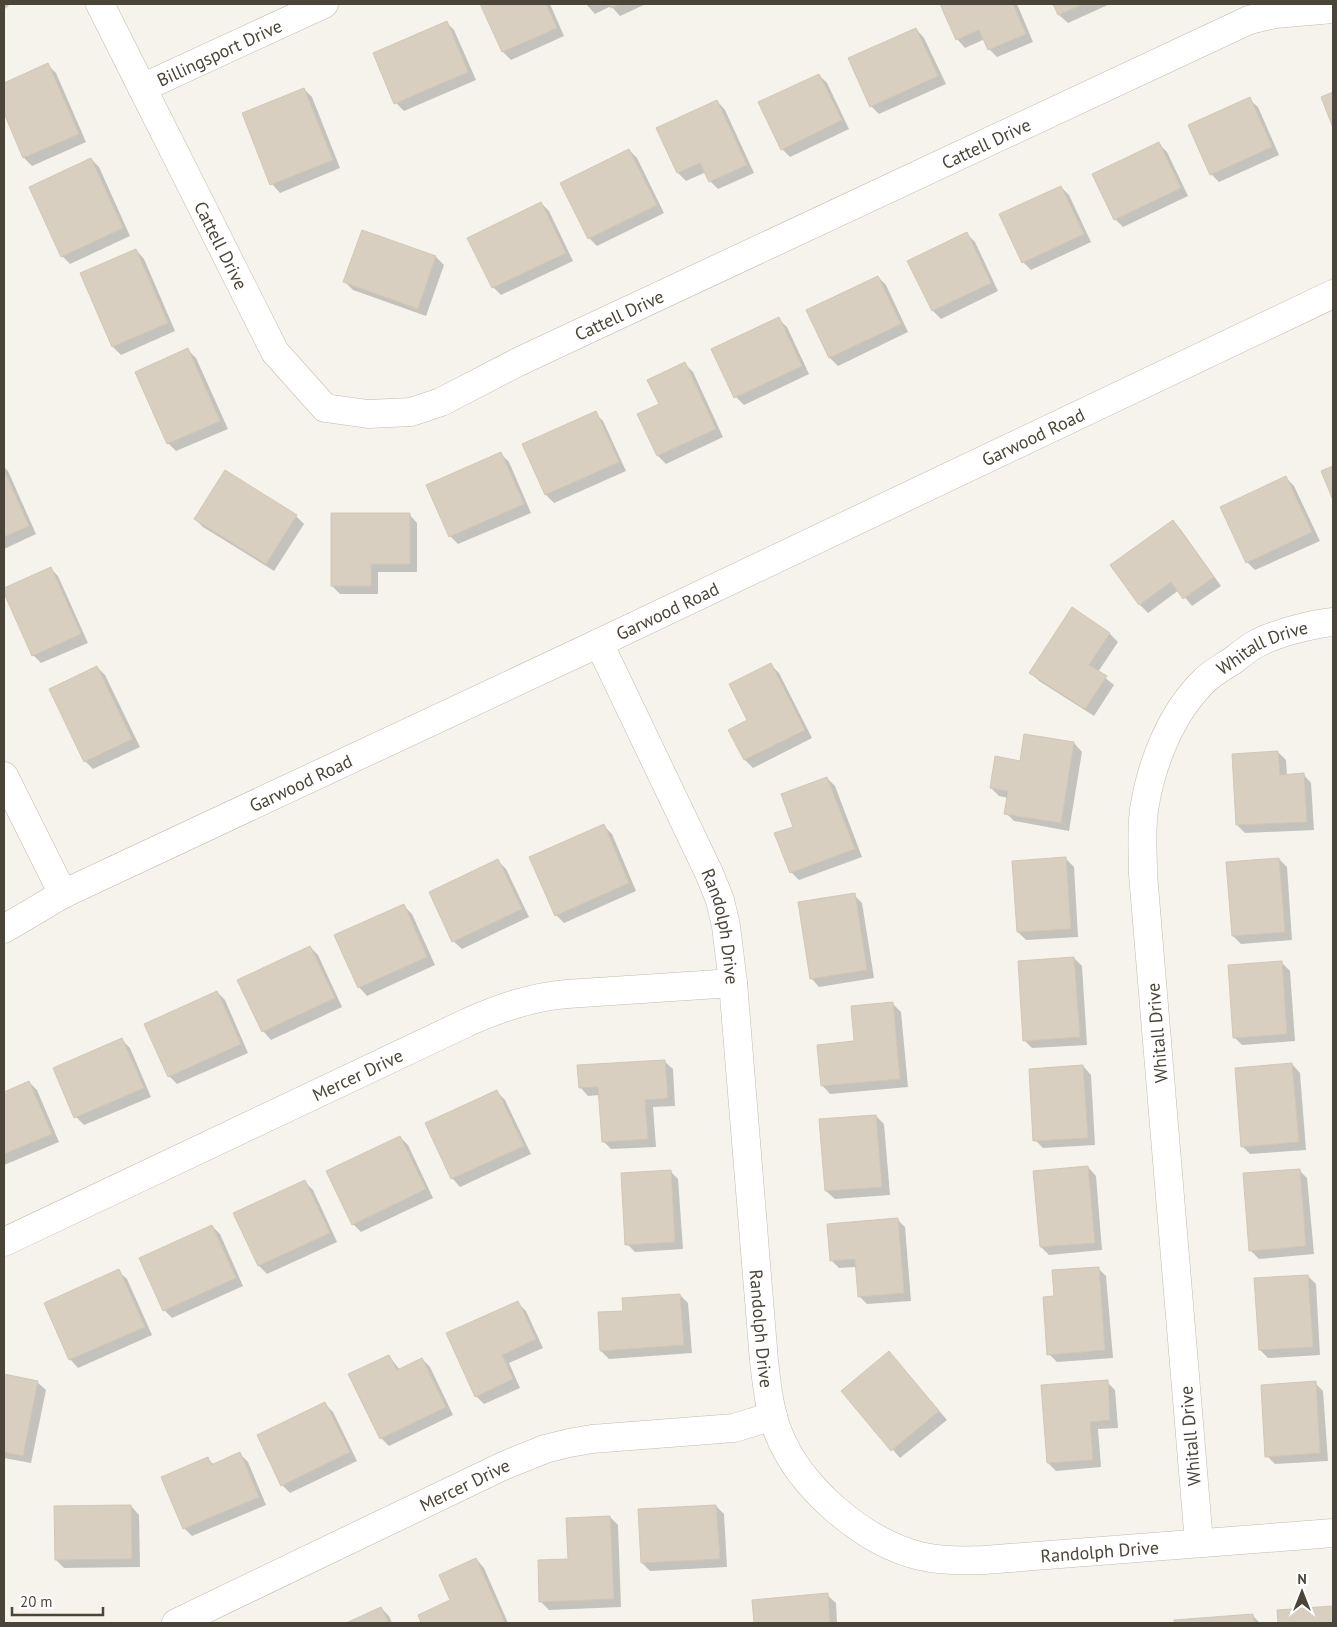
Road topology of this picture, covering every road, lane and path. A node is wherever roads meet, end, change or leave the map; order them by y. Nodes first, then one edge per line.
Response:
1 (100, 4) edge
2 (324, 4) edge
3 (1333, 8) edge
4 (142, 88) junction
5 (1333, 294) edge
6 (1333, 622) edge
7 (599, 643) junction
8 (4, 776) edge
9 (63, 894) junction
10 (4, 929) edge
11 (733, 982) junction
12 (4, 1242) edge
13 (773, 1416) junction
14 (1333, 1533) edge
15 (1199, 1543) junction
16 (176, 1623) edge

1 - 4 street, Cattell Drive
2 - 4 street, Billingsport Drive
3 - 4 street, Cattell Drive
5 - 7 street, Garwood Road
6 - 15 street, Whitall Drive
7 - 9 street, Garwood Road
7 - 11 street, Randolph Drive
8 - 9 street
9 - 10 street, Garwood Road
11 - 12 street, Mercer Drive
11 - 13 street, Randolph Drive
13 - 15 street, Randolph Drive
13 - 16 street, Mercer Drive
14 - 15 street, Randolph Drive

